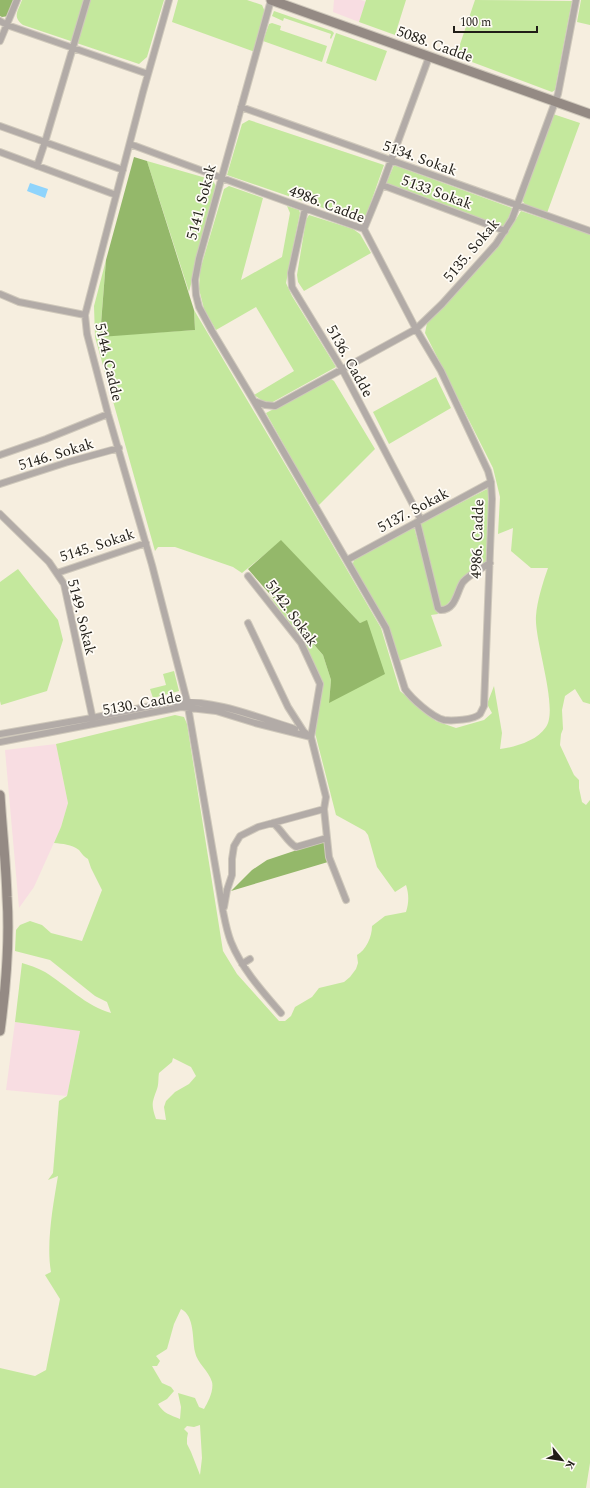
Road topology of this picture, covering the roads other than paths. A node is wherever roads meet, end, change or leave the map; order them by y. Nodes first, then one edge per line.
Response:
1 (17, 0) edge
2 (87, 0) edge
3 (169, 0) edge
4 (271, 0) edge
5 (576, 0) edge
6 (0, 21) edge
7 (7, 25) junction
8 (0, 41) edge
9 (73, 47) junction
10 (429, 57) junction
11 (148, 74) junction
12 (555, 102) junction
13 (241, 107) junction
14 (590, 114) edge
15 (0, 126) edge
16 (45, 142) junction
17 (130, 144) junction
18 (0, 152) edge
19 (391, 161) junction
20 (37, 166) junction
21 (123, 170) junction
22 (221, 178) junction
23 (382, 185) junction
24 (116, 195) junction
25 (517, 206) junction
26 (304, 209) junction
27 (364, 229) junction
28 (505, 231) junction
29 (590, 231) edge
30 (0, 295) edge
31 (85, 315) junction
32 (416, 329) junction
33 (342, 369) junction
34 (254, 401) junction
35 (108, 414) junction
36 (119, 448) junction
37 (0, 454) edge
38 (492, 482) junction
39 (0, 484) edge
40 (0, 514) edge
41 (419, 521) junction
42 (146, 543) junction
43 (346, 560) junction
44 (490, 563) junction
45 (57, 573) junction
46 (248, 576) dead end
47 (248, 622) dead end
48 (187, 704) junction
49 (93, 721) junction
50 (304, 732) junction
51 (0, 734) edge
52 (311, 737) junction
53 (0, 742) edge
54 (0, 795) edge
55 (324, 809) junction
56 (273, 823) junction
57 (327, 838) junction
58 (346, 900) dead end
59 (223, 911) junction
60 (250, 959) dead end
61 (242, 964) junction
62 (281, 1014) dead end
63 (0, 1031) edge

1 - 7 street
2 - 9 street
3 - 11 street, 5144. Cadde
4 - 10 street, 5088. Cadde
4 - 13 street, 5141. Sokak
5 - 12 street, 5135. Sokak
6 - 7 street
7 - 8 street
7 - 9 street
9 - 11 street
9 - 16 street
10 - 12 street, 5088. Cadde
10 - 19 street
11 - 17 street, 5144. Cadde
12 - 14 street, 5088. Cadde
12 - 25 street, 5135. Sokak
13 - 19 street, 5134. Sokak
13 - 22 street, 5141. Sokak
15 - 16 street
16 - 20 street
16 - 21 street
17 - 21 street, 5144. Cadde
17 - 22 street, 4986. Cadde
18 - 20 street
19 - 23 street
19 - 25 street, 5134. Sokak
20 - 24 street
21 - 24 street, 5144. Cadde
22 - 26 street, 4986. Cadde
22 - 34 street, 5141. Sokak
23 - 27 street
23 - 28 street, 5133 Sokak
24 - 31 street, 5144. Cadde
25 - 28 street, 5135. Sokak
25 - 29 street, 5134. Sokak
26 - 27 street, 4986. Cadde
26 - 33 street, 5136. Cadde
27 - 32 street, 4986. Cadde
28 - 32 street, 5135. Sokak
30 - 31 street
31 - 35 street, 5144. Cadde
32 - 33 street, 5135. Sokak
32 - 38 street, 4986. Cadde
33 - 34 street, 5135. Sokak
33 - 41 street, 5136. Cadde
34 - 43 street, 4986. Cadde
35 - 36 street, 5144. Cadde
35 - 37 street
36 - 39 street, 5146. Sokak
36 - 42 street, 5144. Cadde
38 - 41 street, 5137. Sokak
38 - 44 street, 4986. Cadde
40 - 45 street, 5149. Sokak
41 - 43 street, 5137. Sokak
41 - 44 street, 5136. Cadde
42 - 45 street, 5145. Sokak
42 - 48 street, 5144. Cadde
43 - 44 street, 4986. Cadde
45 - 49 street, 5149. Sokak
46 - 52 street, 5142. Sokak
47 - 50 street
48 - 49 street, 5130. Cadde
48 - 50 street, 5130. Cadde
48 - 52 street, 5130. Cadde
48 - 59 street, 5144. Cadde
49 - 51 street, 5130. Cadde
49 - 53 street, 5130. Cadde
50 - 52 street
52 - 55 street
54 - 63 street
55 - 56 street
55 - 57 street
56 - 57 street
56 - 59 street
57 - 58 street
59 - 61 street, 5144. Cadde
60 - 61 street
61 - 62 street, 5144. Cadde

